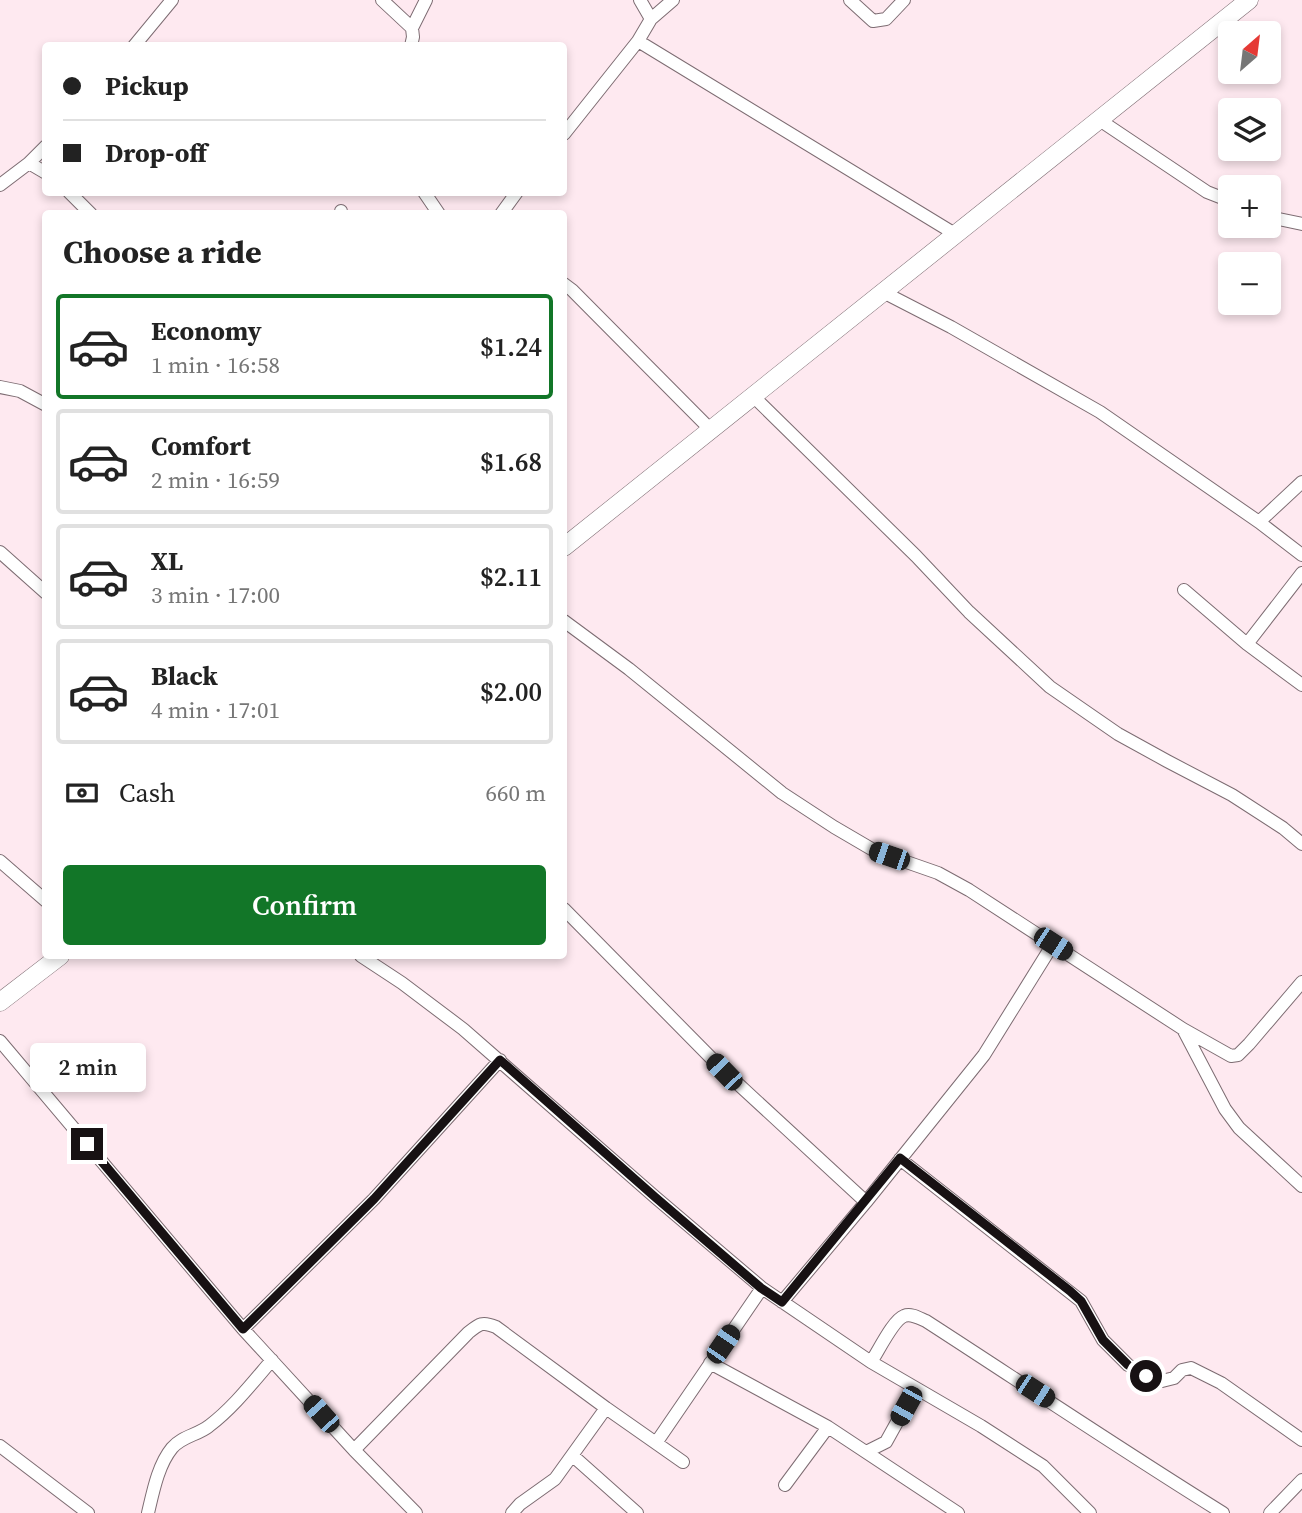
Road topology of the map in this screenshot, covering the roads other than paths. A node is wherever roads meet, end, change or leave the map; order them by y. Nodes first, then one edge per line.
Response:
1 (172, 0) edge
2 (382, 0) edge
3 (426, 0) edge
4 (640, 0) edge
5 (673, 0) edge
6 (850, 0) edge
7 (904, 0) edge
8 (1249, 0) edge
9 (651, 19) junction
10 (412, 28) junction
11 (638, 41) junction
12 (137, 42) edge
13 (412, 42) edge
14 (1098, 119) junction
15 (567, 130) edge
16 (42, 150) edge
17 (29, 163) junction
18 (42, 171) edge
19 (0, 185) edge
20 (73, 196) edge
21 (514, 196) edge
22 (1218, 196) edge
23 (87, 210) edge
24 (503, 210) edge
25 (1281, 220) edge
26 (1302, 224) edge
27 (954, 234) junction
28 (567, 286) edge
29 (883, 292) junction
30 (0, 387) edge
31 (753, 396) junction
32 (42, 403) edge
33 (711, 430) junction
34 (1302, 482) edge
35 (1259, 522) junction
36 (567, 545) edge
37 (0, 552) edge
38 (1302, 555) edge
39 (1302, 573) edge
40 (42, 589) edge
41 (1184, 590) dead end
42 (567, 623) edge
43 (1247, 644) junction
44 (1302, 685) edge
45 (1302, 844) edge
46 (0, 860) edge
47 (42, 897) edge
48 (567, 911) edge
49 (1053, 944) junction
50 (56, 959) edge
51 (364, 959) edge
52 (1302, 982) edge
53 (0, 1002) edge
54 (1183, 1029) junction
55 (0, 1041) edge
56 (500, 1060) junction
57 (900, 1158) junction
58 (1302, 1186) edge
59 (866, 1202) junction
60 (761, 1288) junction
61 (782, 1302) junction
62 (243, 1329) junction
63 (272, 1360) junction
64 (871, 1362) junction
65 (710, 1363) junction
66 (916, 1388) junction
67 (606, 1408) junction
68 (828, 1427) junction
69 (1302, 1440) edge
70 (886, 1442) junction
71 (656, 1443) junction
72 (0, 1446) edge
73 (354, 1450) junction
74 (866, 1452) junction
75 (573, 1456) junction
76 (683, 1462) dead end
77 (893, 1469) junction
78 (1302, 1480) edge
79 (785, 1485) dead end
80 (88, 1513) edge
81 (148, 1513) edge
82 (416, 1513) edge
83 (512, 1513) edge
84 (637, 1513) edge
85 (958, 1513) edge
86 (1090, 1513) edge
87 (1223, 1513) edge
88 (1270, 1513) edge

1 - 12 street
2 - 10 street
3 - 10 street
4 - 9 street
5 - 9 street
6 - 7 street
8 - 14 street
9 - 11 street
10 - 13 street
11 - 15 street
11 - 27 street
14 - 22 street
14 - 27 street
16 - 17 street
17 - 18 street
17 - 19 street
20 - 23 street
21 - 24 street
25 - 26 street
27 - 29 street
28 - 33 street
29 - 31 street
29 - 35 street
30 - 32 street
31 - 33 street
31 - 45 street
33 - 36 street
34 - 35 street
35 - 38 street
37 - 40 street
39 - 43 street
41 - 43 street
42 - 49 street
43 - 44 street
46 - 47 street
48 - 59 street
49 - 54 street
49 - 57 street
50 - 53 street
51 - 56 street
52 - 54 street
54 - 58 street
55 - 62 street
56 - 60 street
56 - 62 street
57 - 59 street
57 - 69 street
59 - 61 street
60 - 61 street
60 - 65 street
61 - 64 street
62 - 63 street
63 - 73 street
63 - 81 street
64 - 66 street
64 - 87 street
65 - 68 street
65 - 71 street
66 - 70 street
66 - 86 street
67 - 71 street
67 - 73 street
67 - 75 street
68 - 74 street
68 - 79 street
70 - 74 street
70 - 77 street
71 - 76 street
72 - 80 street
73 - 82 street
74 - 77 street
75 - 83 street
75 - 84 street
77 - 85 street
78 - 88 street

